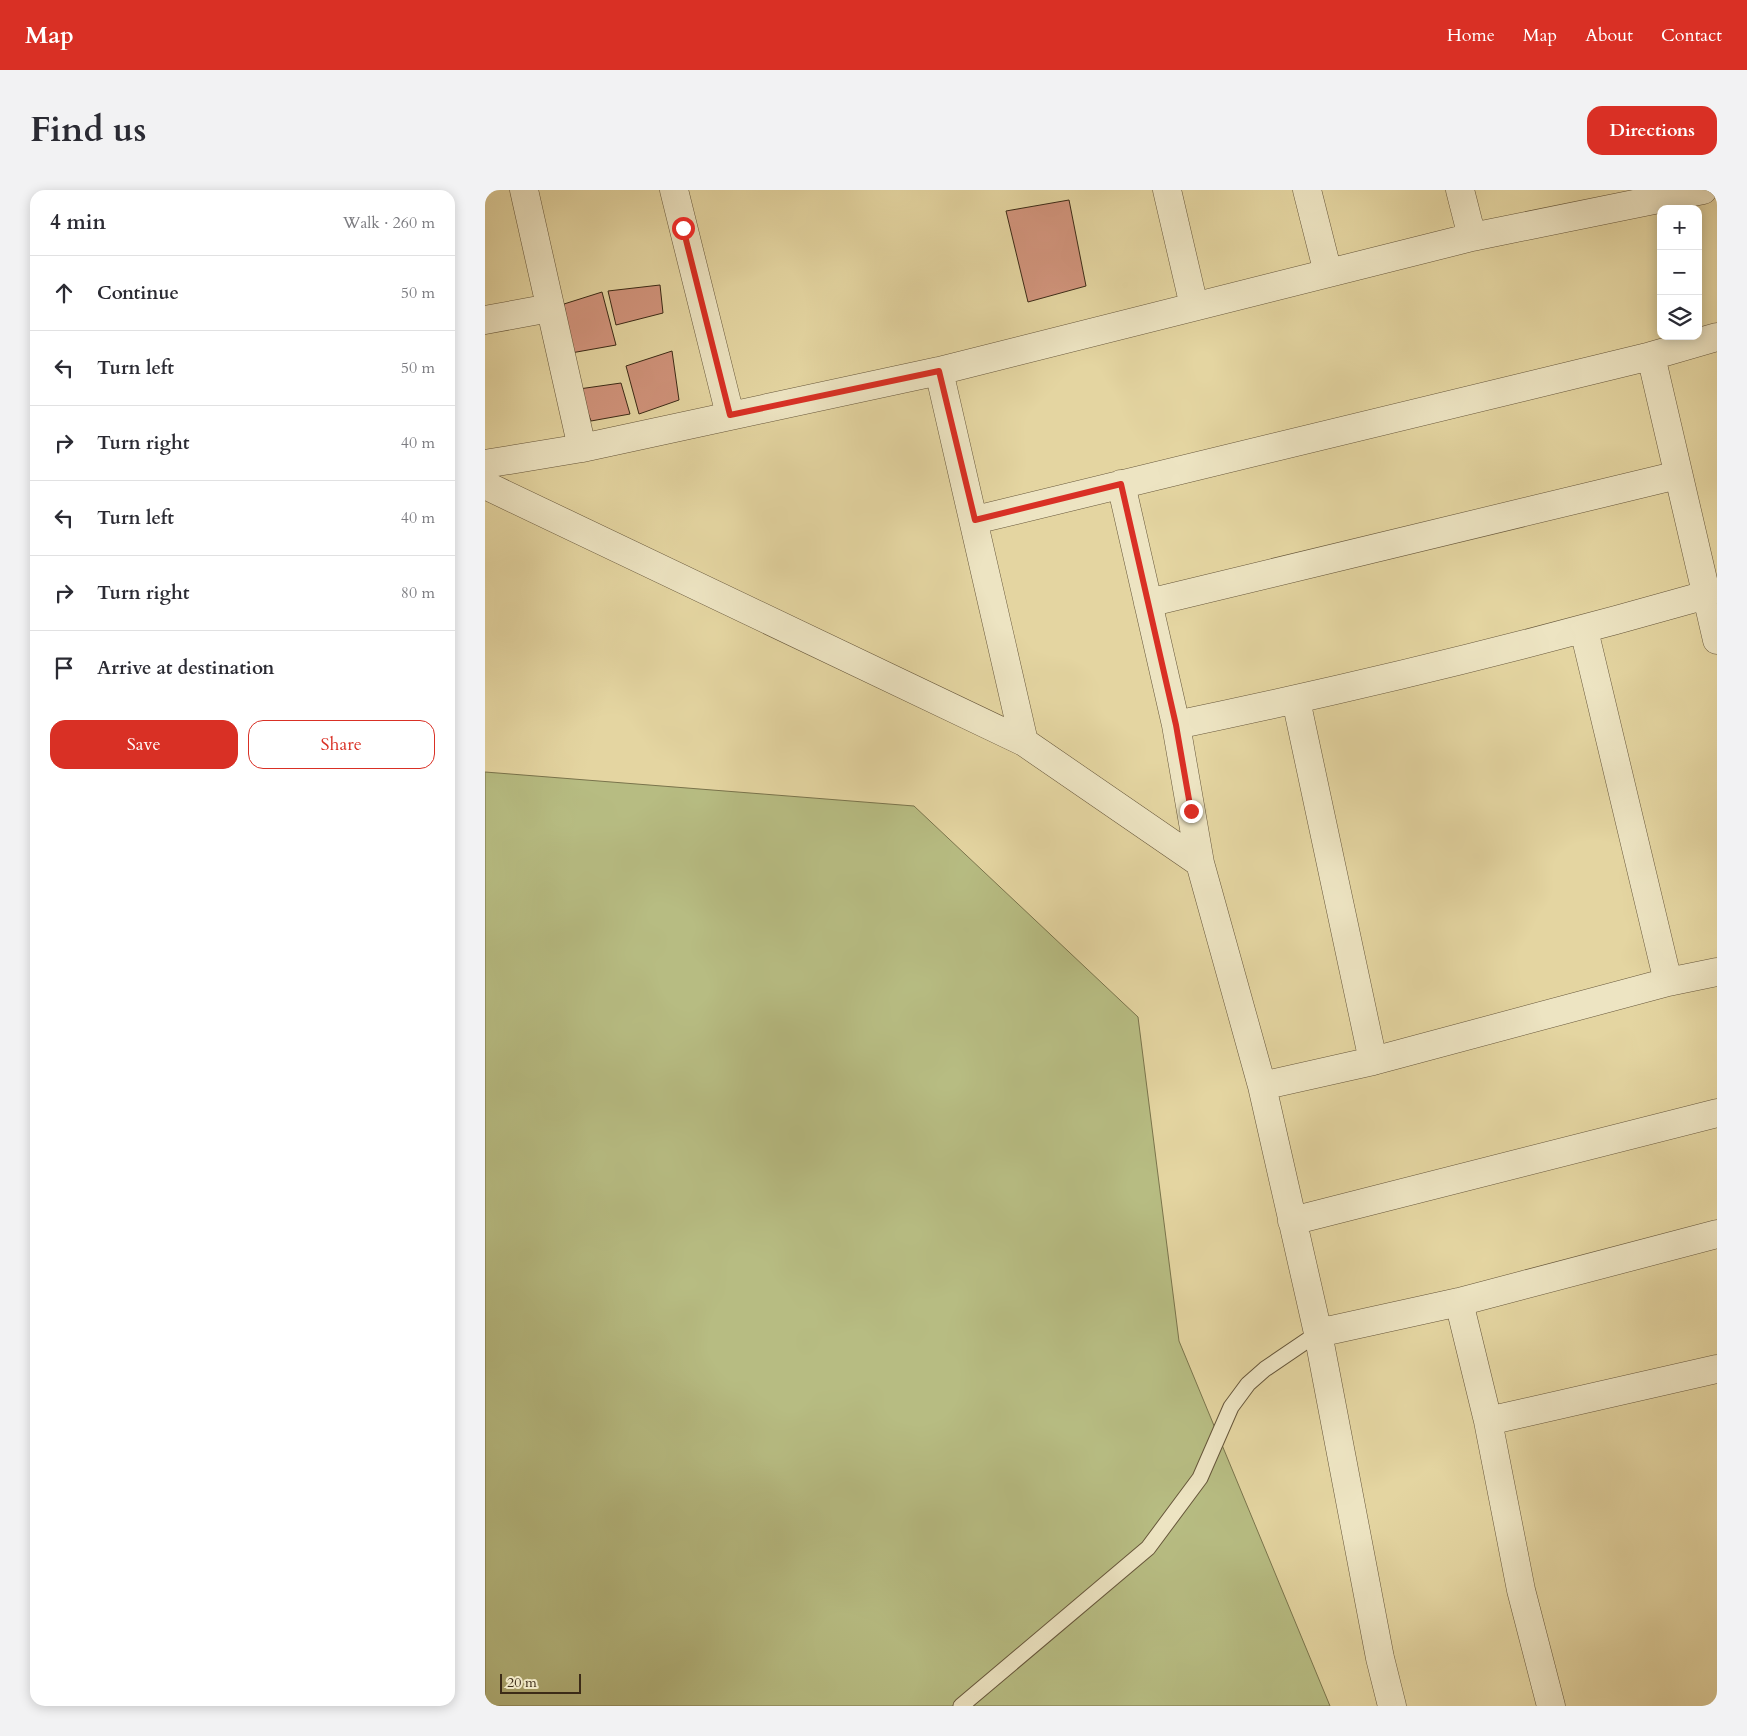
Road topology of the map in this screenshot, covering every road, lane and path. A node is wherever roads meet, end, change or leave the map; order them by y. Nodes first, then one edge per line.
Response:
1 (524, 190) edge
2 (674, 190) edge
3 (1167, 190) edge
4 (1307, 190) edge
5 (1460, 190) edge
6 (1703, 190) edge
7 (1472, 237) junction
8 (1328, 273) junction
9 (1194, 306) junction
10 (550, 308) junction
11 (485, 320) edge
12 (1717, 337) edge
13 (1651, 356) junction
14 (939, 371) junction
15 (730, 415) junction
16 (582, 448) junction
17 (485, 464) edge
18 (1678, 475) junction
19 (1121, 484) junction
20 (485, 485) edge
21 (975, 520) junction
22 (1706, 595) junction
23 (1148, 603) junction
24 (1584, 630) junction
25 (1717, 640) edge
26 (1296, 700) junction
27 (1176, 725) junction
28 (1025, 742) junction
29 (1200, 863) junction
30 (1717, 972) edge
31 (1667, 982) junction
32 (1373, 1061) junction
33 (1262, 1086) junction
34 (1717, 1112) edge
35 (1292, 1221) junction
36 (1717, 1234) edge
37 (1459, 1302) junction
38 (1318, 1333) junction
39 (1717, 1369) edge
40 (1487, 1421) junction
41 (961, 1706) edge
42 (1392, 1706) edge
43 (1551, 1706) edge

1 - 10 street
2 - 15 street
3 - 9 street
4 - 8 street
5 - 7 street
6 - 7 street
7 - 8 street
8 - 9 street
9 - 14 street
10 - 11 street
10 - 16 street
12 - 13 street
13 - 18 street
13 - 19 street
14 - 15 street
14 - 21 street
15 - 16 street
16 - 17 street
18 - 22 street
18 - 23 street
19 - 21 street
19 - 23 street
20 - 28 street
21 - 28 street
22 - 24 street
22 - 25 street
23 - 27 street
24 - 26 street
24 - 31 street
26 - 27 street
26 - 32 street
27 - 29 street
28 - 29 street
29 - 33 street
30 - 31 street
31 - 32 street
32 - 33 street
33 - 35 street
34 - 35 street
35 - 38 street
36 - 37 street
37 - 38 street
37 - 40 street
38 - 41 lane
38 - 42 street
39 - 40 street
40 - 43 street

